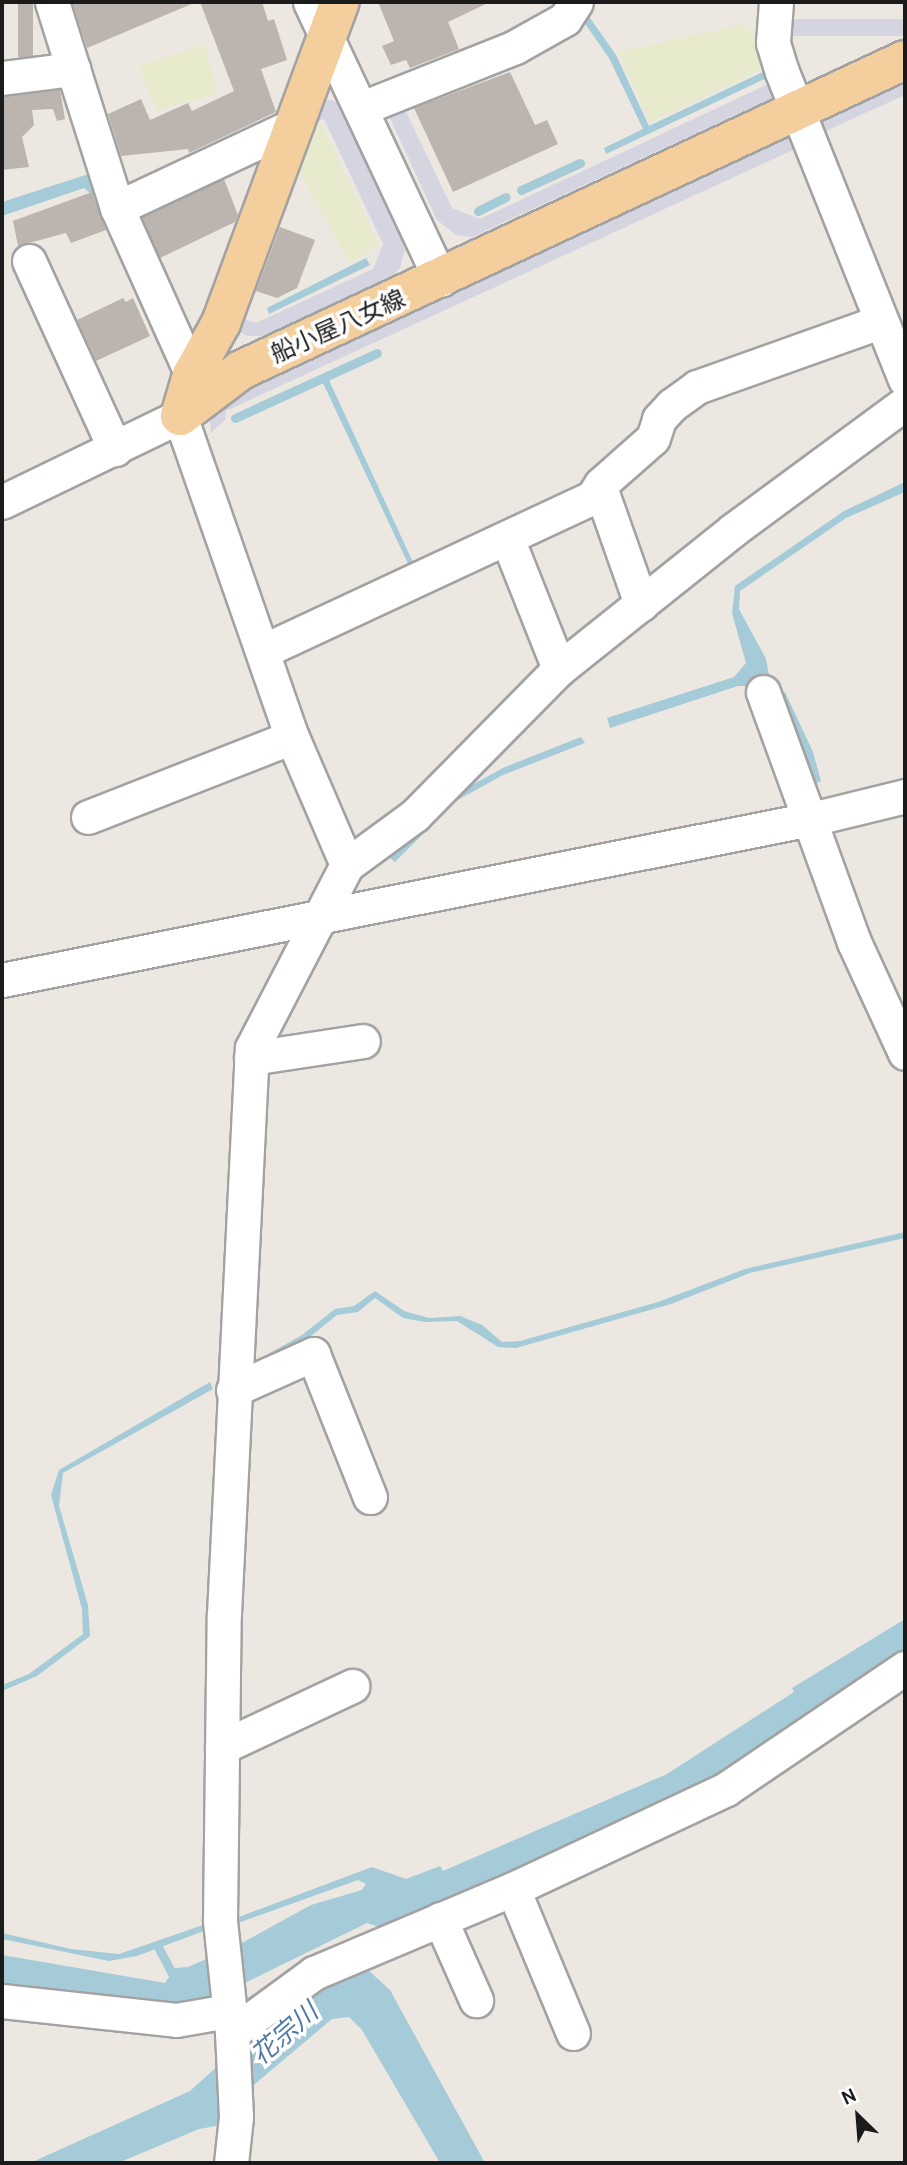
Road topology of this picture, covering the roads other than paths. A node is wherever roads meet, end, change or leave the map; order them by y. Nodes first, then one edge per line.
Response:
1 (52, 2) edge
2 (310, 2) edge
3 (340, 2) edge
4 (576, 2) edge
5 (776, 2) edge
6 (327, 39) junction
7 (905, 60) edge
8 (73, 69) junction
9 (2, 78) edge
10 (362, 108) junction
11 (799, 110) junction
12 (296, 124) junction
13 (117, 208) junction
14 (29, 261) dead end
15 (441, 280) junction
16 (880, 322) junction
17 (192, 375) junction
18 (905, 379) edge
19 (905, 403) edge
20 (180, 415) junction
21 (115, 449) junction
22 (592, 498) junction
23 (2, 502) edge
24 (506, 538) junction
25 (641, 604) junction
26 (263, 651) junction
27 (559, 669) junction
28 (763, 692) dead end
29 (292, 737) junction
30 (905, 796) edge
31 (88, 817) dead end
32 (811, 819) junction
33 (347, 864) junction
34 (324, 915) junction
35 (2, 980) edge
36 (363, 1041) dead end
37 (905, 1053) edge
38 (251, 1058) junction
39 (233, 1390) junction
40 (370, 1497) dead end
41 (905, 1668) edge
42 (352, 1686) dead end
43 (222, 1747) junction
44 (513, 1889) junction
45 (440, 1919) junction
46 (476, 2000) dead end
47 (2, 2001) edge
48 (230, 2022) junction
49 (573, 2034) dead end
50 (231, 2163) edge

1 - 8 street
2 - 6 street
3 - 6 main road
4 - 10 street
5 - 11 street
6 - 10 street
6 - 12 main road
7 - 11 main road, 船小屋八女線
8 - 9 street
8 - 13 street
10 - 15 street
11 - 15 main road, 船小屋八女線
11 - 16 street
12 - 13 street
12 - 17 main road
13 - 17 street
14 - 21 street
15 - 20 main road, 船小屋八女線
16 - 18 street
16 - 22 street
17 - 20 main road
19 - 25 street
20 - 21 street
20 - 26 street
21 - 23 street
22 - 24 street
22 - 25 street
24 - 26 street
24 - 27 street
25 - 27 street
26 - 29 street
27 - 33 street
28 - 32 street
29 - 31 street
29 - 33 street
30 - 32 street
32 - 34 street
32 - 37 street
33 - 34 street
34 - 35 street
34 - 38 street
36 - 38 street
38 - 39 street
39 - 40 street
39 - 43 street
41 - 44 street
42 - 43 street
43 - 48 street
44 - 45 street
44 - 49 street
45 - 46 street
45 - 48 street
47 - 48 street
48 - 50 street

